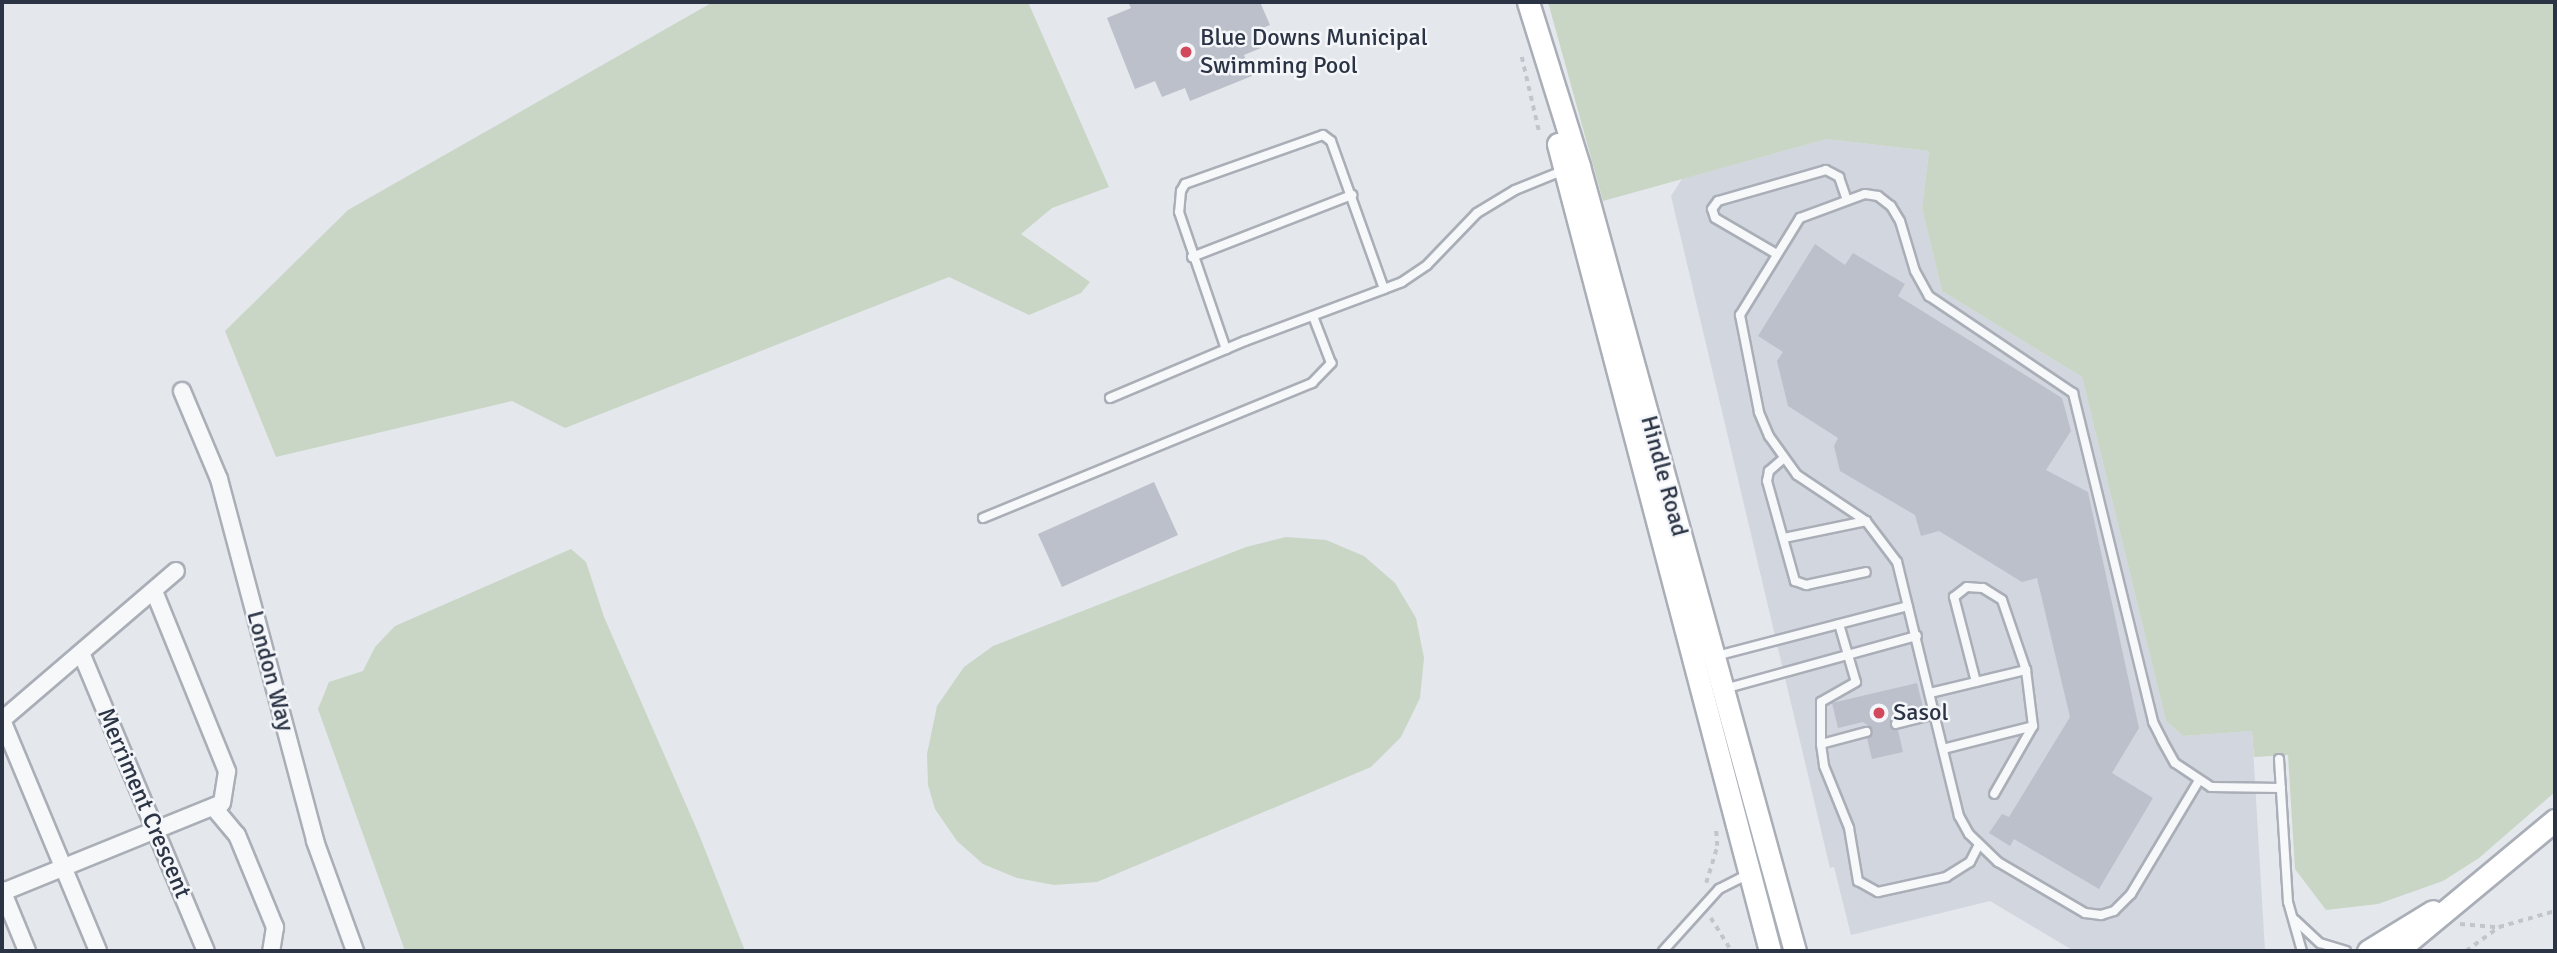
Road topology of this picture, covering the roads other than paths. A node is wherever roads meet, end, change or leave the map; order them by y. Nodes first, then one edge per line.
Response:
1 (1528, 2) edge
2 (1571, 168) junction
3 (1352, 195) junction
4 (1847, 200) junction
5 (1775, 253) junction
6 (1192, 257) junction
7 (1384, 289) junction
8 (1313, 316) junction
9 (1226, 349) junction
10 (182, 391) dead end
11 (1110, 398) dead end
12 (1784, 458) junction
13 (982, 519) dead end
14 (1866, 521) junction
15 (1784, 538) junction
16 (176, 571) dead end
17 (1866, 572) dead end
18 (154, 591) junction
19 (1908, 606) junction
20 (1839, 624) junction
21 (1917, 636) junction
22 (1850, 653) junction
23 (82, 655) junction
24 (1714, 656) junction
25 (1693, 662) junction
26 (2026, 670) junction
27 (1976, 682) junction
28 (1723, 689) junction
29 (1930, 693) junction
30 (1702, 695) junction
31 (1935, 714) junction
32 (2, 720) edge
33 (1896, 724) dead end
34 (2033, 726) junction
35 (1866, 732) dead end
36 (1821, 744) junction
37 (1943, 749) junction
38 (2279, 759) dead end
39 (2198, 782) junction
40 (2281, 788) junction
41 (1994, 794) dead end
42 (219, 806) junction
43 (2555, 820) edge
44 (155, 830) junction
45 (1978, 846) junction
46 (65, 868) junction
47 (1749, 874) junction
48 (2472, 890) junction
49 (2, 891) edge
50 (2293, 918) junction
51 (27, 951) edge
52 (97, 951) edge
53 (206, 951) edge
54 (271, 951) edge
55 (355, 951) edge
56 (1663, 951) edge
57 (1770, 951) edge
58 (1795, 951) edge
59 (2302, 951) edge
60 (2346, 951) edge
61 (2365, 951) edge
62 (2397, 951) edge

1 - 2 main road, Hindle Road
2 - 7 lane
2 - 24 main road, Hindle Road
2 - 25 main road, Hindle Road
3 - 6 lane
3 - 6 lane
3 - 7 lane
4 - 5 lane
4 - 5 lane
4 - 39 lane
5 - 12 lane
6 - 9 lane
7 - 8 lane
8 - 9 lane
8 - 13 lane
9 - 11 lane
10 - 55 street, London Way
12 - 14 lane
12 - 15 lane
14 - 15 lane
14 - 19 lane
15 - 17 lane
16 - 18 street
18 - 23 street
18 - 42 street
19 - 20 lane
19 - 21 lane
20 - 22 lane
20 - 24 lane
21 - 22 lane
21 - 29 lane
22 - 28 lane
22 - 36 lane
23 - 32 street
23 - 44 street, Merriment Crescent
24 - 25 lane
24 - 28 main road, Hindle Road
25 - 30 main road, Hindle Road
26 - 27 lane
26 - 27 lane
26 - 34 lane
27 - 29 lane
28 - 30 lane
28 - 58 main road, Hindle Road
29 - 31 lane
30 - 47 main road, Hindle Road
31 - 33 lane
31 - 37 lane
32 - 46 street
34 - 37 lane
34 - 41 lane
35 - 36 lane
36 - 45 lane
37 - 45 lane
38 - 40 lane
39 - 40 lane
39 - 45 lane
40 - 50 lane
42 - 44 street
42 - 54 street
43 - 48 main road
44 - 46 street
44 - 53 street, Merriment Crescent
46 - 49 street
46 - 52 street
47 - 56 lane
47 - 57 main road, Hindle Road
48 - 61 main road
48 - 62 main road
49 - 51 street
50 - 59 lane
50 - 60 lane

